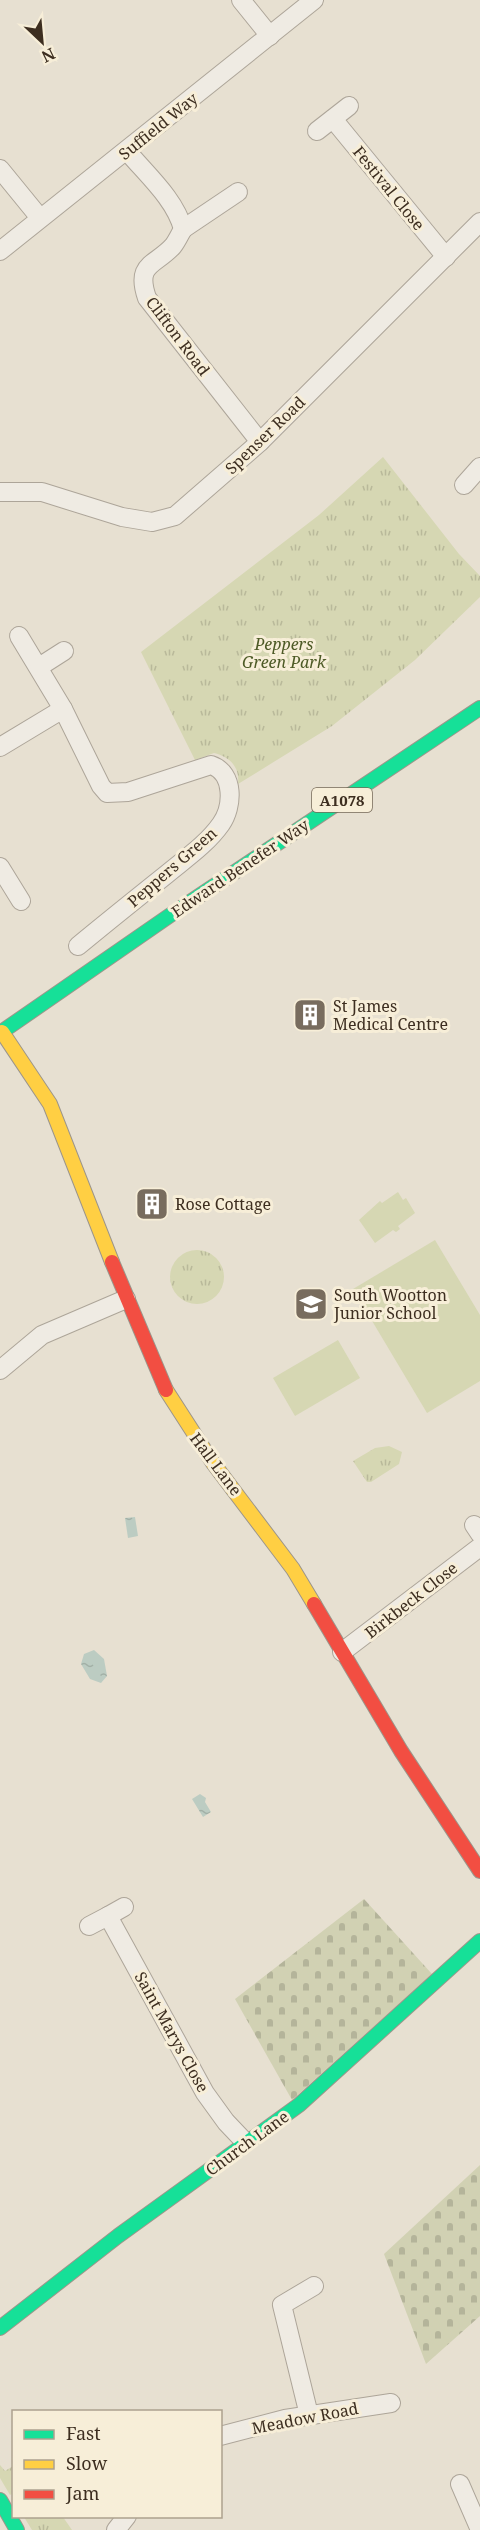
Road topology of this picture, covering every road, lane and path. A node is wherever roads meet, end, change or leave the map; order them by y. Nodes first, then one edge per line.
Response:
1 (241, 0) edge
2 (314, 0) edge
3 (270, 36) junction
4 (349, 106) dead end
5 (333, 119) junction
6 (317, 131) dead end
7 (128, 151) junction
8 (0, 169) edge
9 (238, 192) dead end
10 (40, 218) junction
11 (480, 222) edge
12 (183, 229) junction
13 (0, 251) edge
14 (446, 257) junction
15 (260, 442) junction
16 (480, 467) edge
17 (464, 485) dead end
18 (0, 492) edge
19 (19, 636) dead end
20 (64, 651) dead end
21 (39, 667) junction
22 (480, 708) edge
23 (63, 709) junction
24 (0, 747) edge
25 (0, 867) edge
26 (5, 888) edge
27 (21, 901) dead end
28 (78, 946) dead end
29 (1, 1032) edge
30 (126, 1299) junction
31 (0, 1370) edge
32 (480, 1547) edge
33 (342, 1652) junction
34 (480, 1871) edge
35 (124, 1907) dead end
36 (108, 1916) junction
37 (88, 1926) dead end
38 (480, 1941) edge
39 (245, 2142) junction
40 (314, 2286) dead end
41 (0, 2328) edge
42 (391, 2403) dead end
43 (309, 2415) junction
44 (222, 2436) edge
45 (460, 2484) dead end
46 (0, 2500) edge
47 (126, 2518) edge
48 (17, 2530) edge
49 (116, 2530) edge
50 (480, 2530) edge

1 - 3 street
2 - 3 street, Suffield Way
3 - 7 street, Suffield Way
4 - 5 street
5 - 6 street
5 - 14 street, Festival Close
7 - 10 street, Suffield Way
7 - 12 street
8 - 10 street
9 - 12 street, Clifton Road
10 - 13 street, Suffield Way
11 - 14 street, Spenser Road
12 - 15 street, Clifton Road
14 - 15 street, Spenser Road
15 - 18 street, Spenser Road
16 - 17 street
19 - 21 street, Peppers Green
20 - 21 street
21 - 23 street, Peppers Green
22 - 29 street, Edward Benefer Way / A1078
23 - 24 street
23 - 28 street, Peppers Green
25 - 26 street
26 - 27 street
29 - 30 street, Hall Lane
30 - 31 street
30 - 33 street, Hall Lane
32 - 33 street, Birkbeck Close
33 - 34 street, Hall Lane
35 - 36 street
36 - 37 street
36 - 39 street, Saint Marys Close
38 - 39 street, Church Lane
39 - 41 street, Church Lane
40 - 43 street
42 - 43 street, Meadow Road
43 - 44 street, Meadow Road
45 - 50 street
46 - 48 street
47 - 49 street

